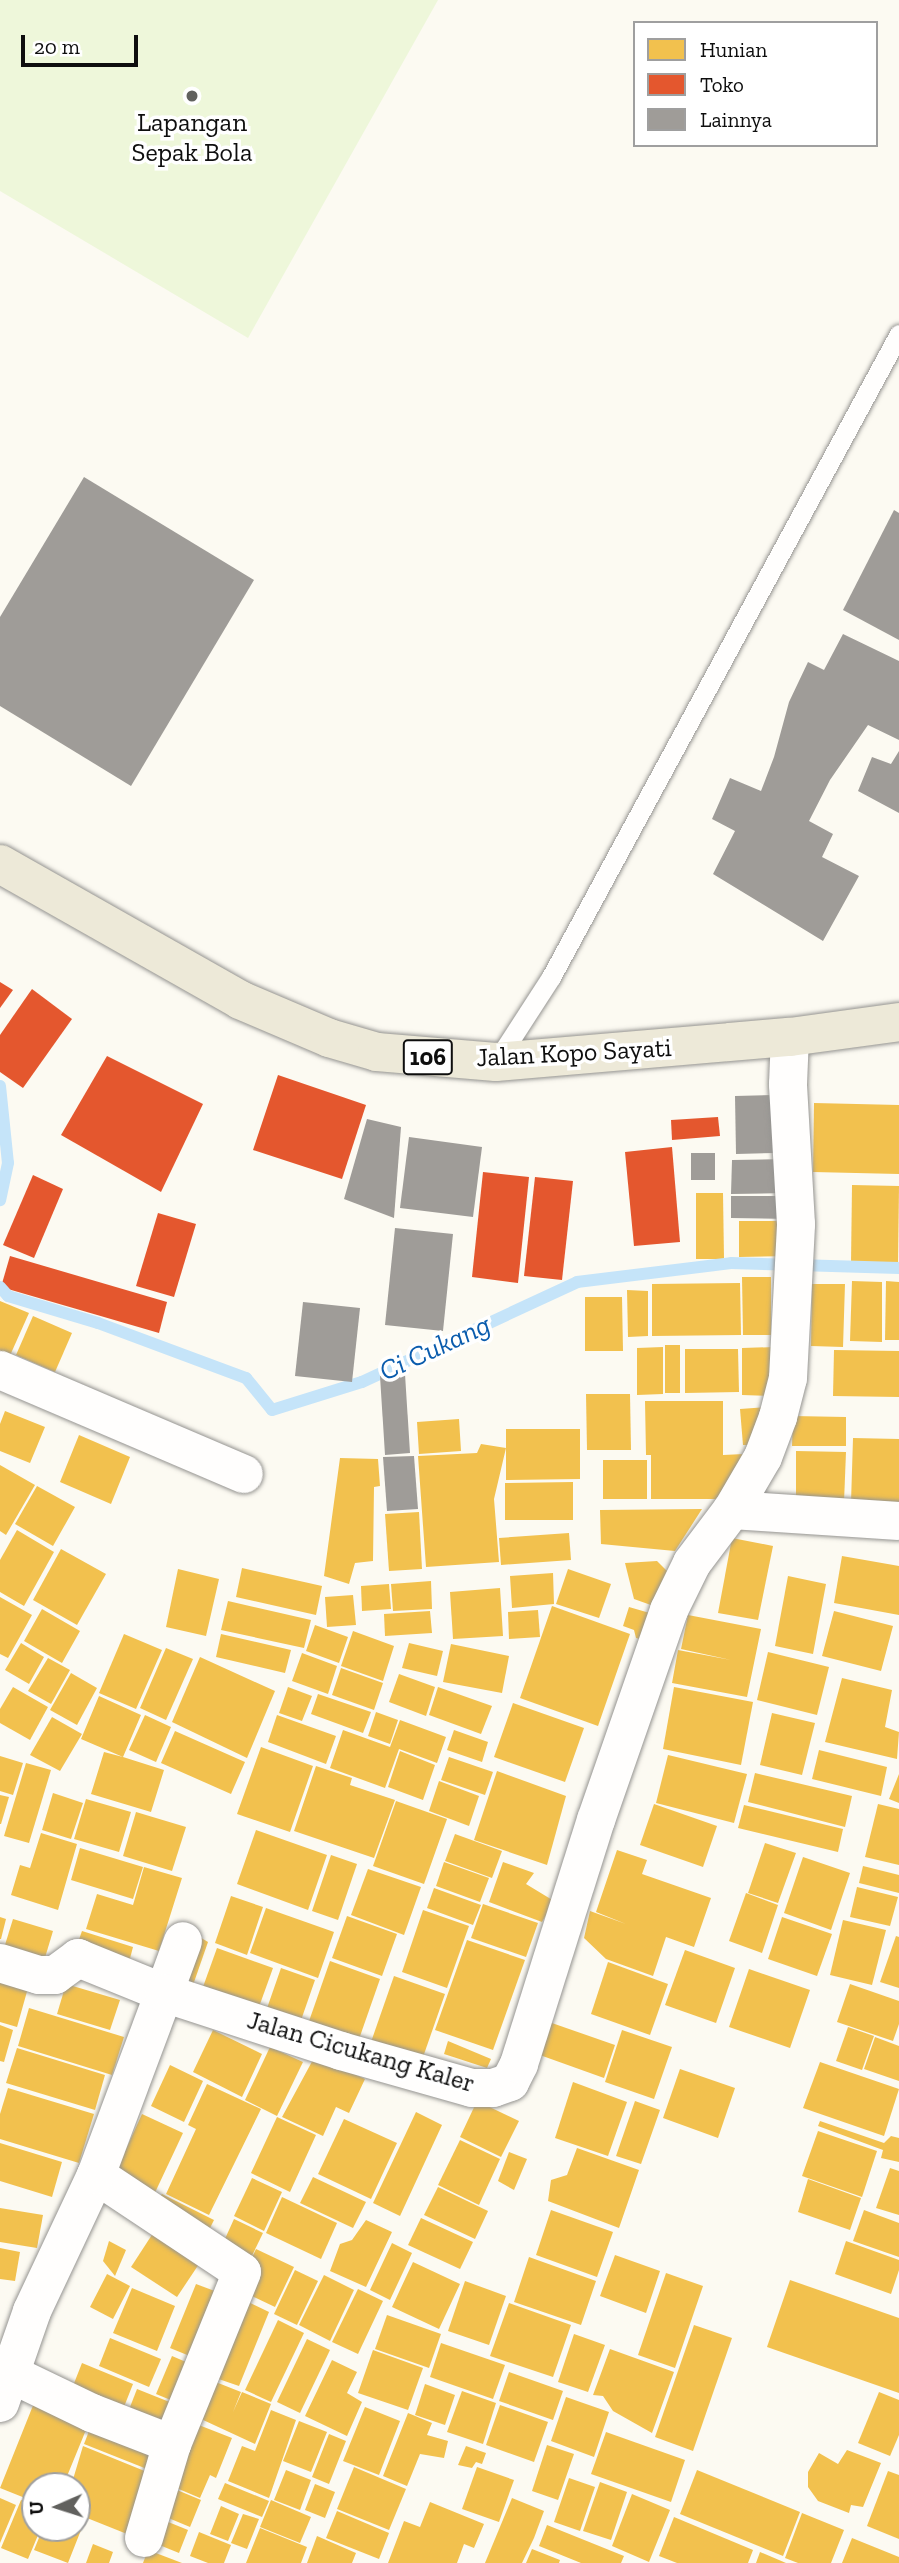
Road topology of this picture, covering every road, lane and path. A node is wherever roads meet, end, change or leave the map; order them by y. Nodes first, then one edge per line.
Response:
1 (899, 334) edge
2 (0, 864) edge
3 (899, 1022) edge
4 (790, 1037) junction
5 (496, 1062) junction
6 (0, 1370) edge
7 (244, 1474) dead end
8 (732, 1510) junction
9 (899, 1521) edge
10 (183, 1941) dead end
11 (0, 1963) edge
12 (164, 1993) junction
13 (96, 2175) junction
14 (16, 2307) edge
15 (5, 2388) edge
16 (172, 2444) junction
17 (144, 2538) dead end

1 - 5 lane
2 - 5 main road, Jalan Kopo Sayati / 106
3 - 4 main road, Jalan Kopo Sayati / 106
4 - 5 main road, Jalan Kopo Sayati / 106
4 - 8 street
6 - 7 street
8 - 9 street
8 - 12 street, Jalan Cicukang Kaler
10 - 12 street
11 - 12 street
12 - 13 street
13 - 14 street
13 - 16 street
14 - 15 street
15 - 16 street
16 - 17 street

